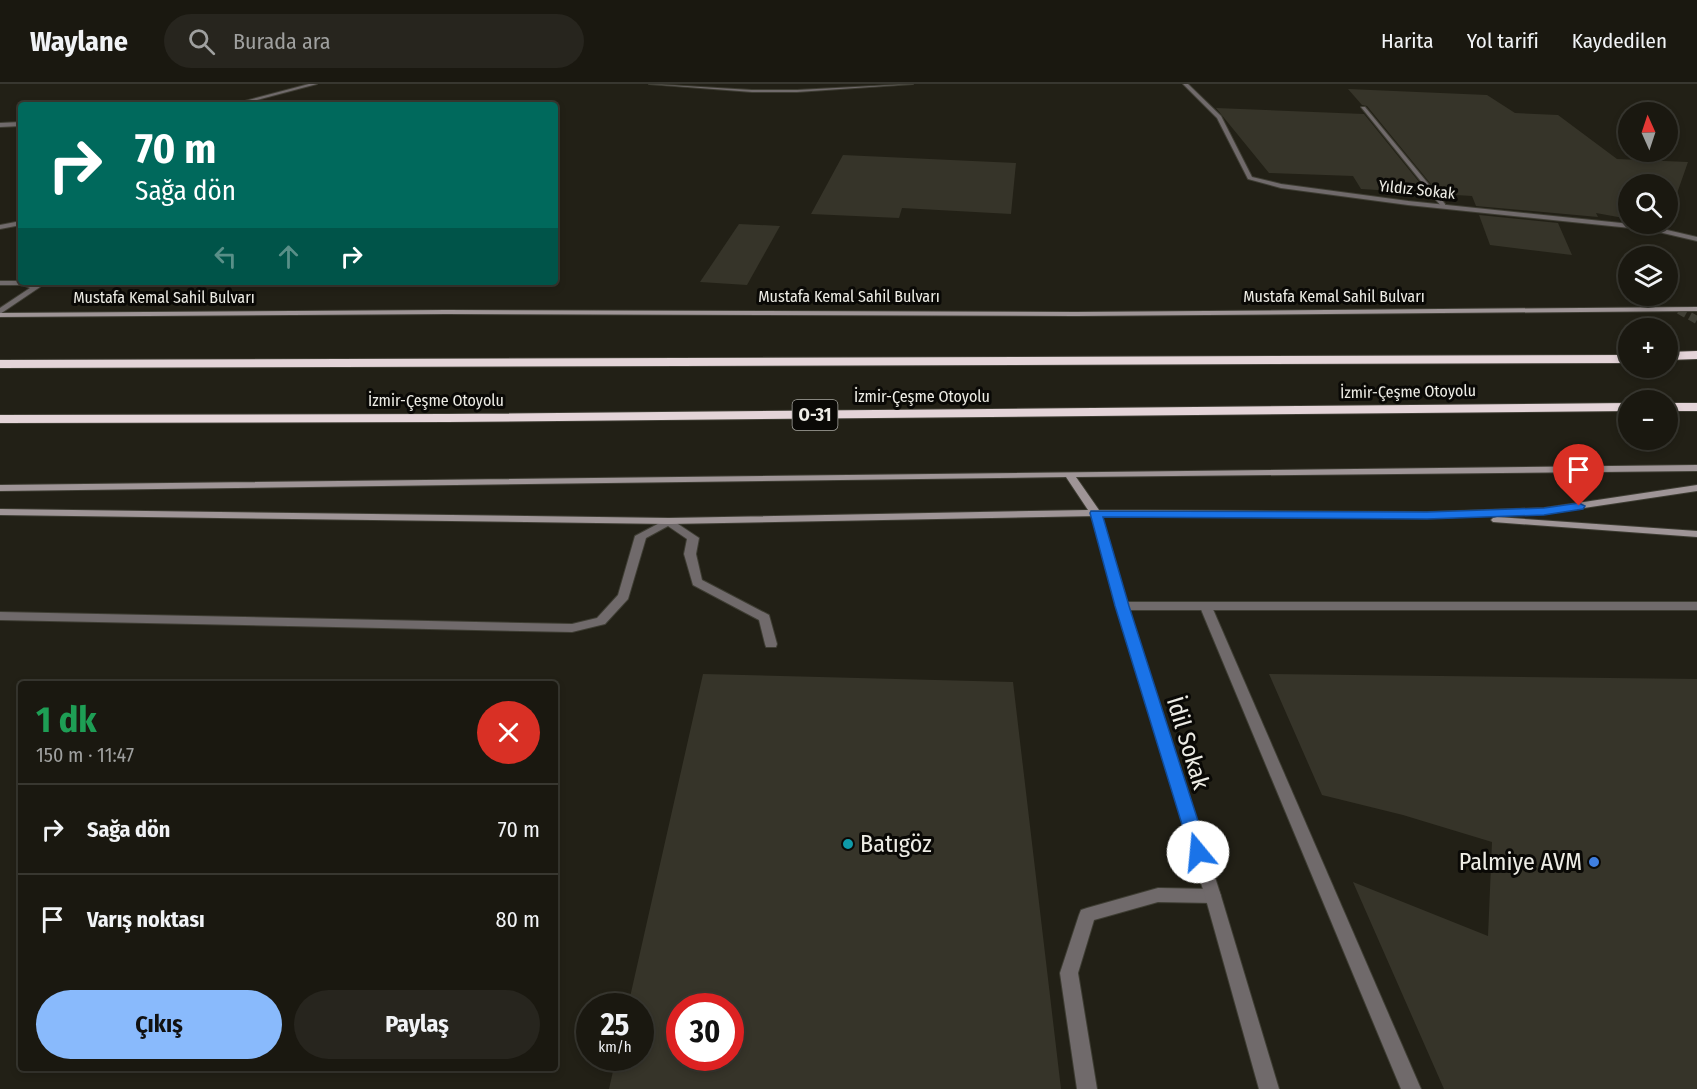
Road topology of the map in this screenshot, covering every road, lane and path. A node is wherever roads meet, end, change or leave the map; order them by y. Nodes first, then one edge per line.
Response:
1 (315, 84) edge
2 (651, 84) edge
3 (911, 84) edge
4 (1185, 84) edge
5 (244, 102) edge
6 (1363, 108) dead end
7 (18, 124) edge
8 (0, 125) edge
9 (1443, 205) junction
10 (18, 224) edge
11 (0, 227) edge
12 (1697, 239) edge
13 (0, 283) edge
14 (18, 283) edge
15 (30, 285) edge
16 (1697, 309) edge
17 (0, 314) edge
18 (1697, 357) edge
19 (1678, 358) edge
20 (1618, 359) edge
21 (0, 364) edge
22 (1618, 407) edge
23 (1678, 407) edge
24 (1697, 407) edge
25 (0, 418) edge
26 (1697, 468) edge
27 (1069, 474) junction
28 (0, 488) edge
29 (1697, 488) edge
30 (0, 513) edge
31 (1096, 513) junction
32 (1427, 515) junction
33 (669, 521) junction
34 (1697, 534) edge
35 (1122, 606) junction
36 (1697, 606) edge
37 (1206, 607) junction
38 (0, 616) edge
39 (771, 644) dead end
40 (1213, 896) junction
41 (1087, 1089) edge
42 (1269, 1089) edge
43 (1411, 1089) edge

1 - 5 street
2 - 3 street
4 - 9 street, Yıldız Sokak
6 - 9 street
7 - 8 street
9 - 12 street, Yıldız Sokak
10 - 11 street
13 - 14 street
15 - 17 street
16 - 17 street, Mustafa Kemal Sahil Bulvarı
18 - 19 highway
20 - 21 highway, İzmir-Çeşme Otoyolu
22 - 25 highway, İzmir-Çeşme Otoyolu / O-31
23 - 24 highway
26 - 27 street
27 - 28 street
27 - 31 street
29 - 32 street
30 - 33 street
31 - 32 street
31 - 33 street
31 - 35 street, İdil Sokak
32 - 34 street
33 - 38 street
33 - 39 street
35 - 37 street
35 - 40 street, İdil Sokak
36 - 37 street
37 - 43 street
40 - 41 street
40 - 42 street, İdil Sokak

